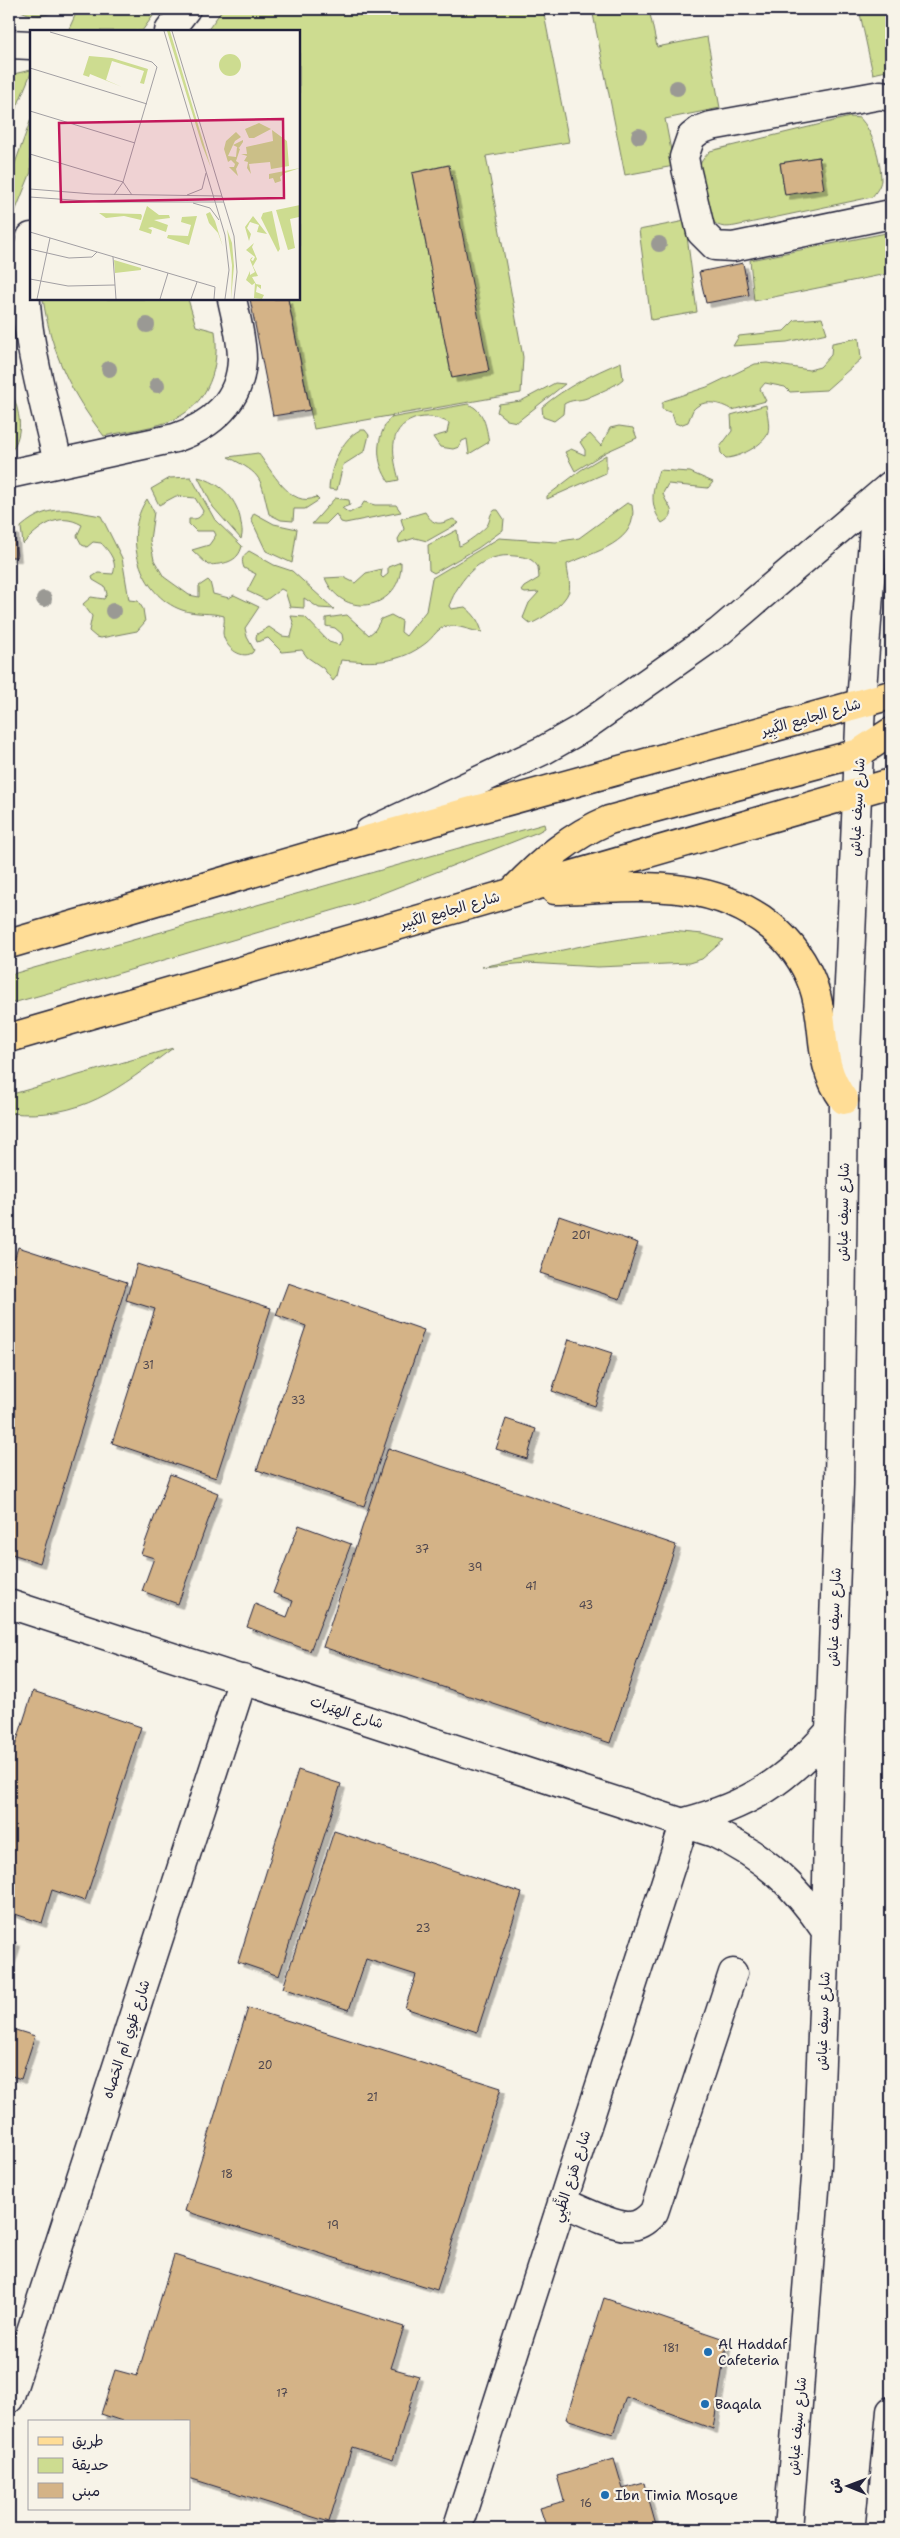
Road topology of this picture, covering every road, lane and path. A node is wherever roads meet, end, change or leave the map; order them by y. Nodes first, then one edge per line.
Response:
1 (186, 9) edge
2 (170, 30) edge
3 (9, 44) edge
4 (30, 45) edge
5 (891, 97) edge
6 (891, 214) edge
7 (30, 246) edge
8 (232, 300) edge
9 (58, 463) junction
10 (9, 474) edge
11 (884, 492) edge
12 (891, 695) edge
13 (861, 703) junction
14 (891, 732) edge
15 (891, 741) edge
16 (859, 753) junction
17 (891, 783) edge
18 (857, 792) junction
19 (327, 852) junction
20 (514, 891) junction
21 (9, 944) edge
22 (9, 1038) edge
23 (844, 1100) junction
24 (9, 1604) edge
25 (243, 1679) junction
26 (830, 1731) junction
27 (685, 1822) junction
28 (826, 1930) junction
29 (733, 1973) dead end
30 (562, 2202) junction
31 (9, 2399) edge
32 (891, 2412) edge
33 (457, 2529) edge
34 (788, 2529) edge
35 (880, 2529) edge

1 - 2 street
3 - 4 street
5 - 6 street
7 - 9 street
8 - 9 street
9 - 10 street
11 - 13 street, شارع سيف غباش
11 - 19 street
12 - 13 main road, شارع الجامِع الكَبِير
13 - 16 street, شارع سيف غباش
13 - 19 main road, شارع الجامِع الكَبِير
14 - 16 main road
15 - 18 main road
16 - 18 street, شارع سيف غباش
16 - 20 main road
17 - 18 main road, شارع الجامِع الكَبِير
18 - 20 main road, شارع الجامِع الكَبِير
18 - 23 street, شارع سيف غباش
19 - 21 main road, شارع الجامِع الكَبِير
20 - 22 main road, شارع الجامِع الكَبِير
20 - 23 main road
23 - 26 street, شارع سيف غباش
24 - 25 street, شارع الهِيَرات
25 - 27 street, شارع الهِيَرات
25 - 31 street, شارع طَوِي أم الحَصاه
26 - 27 street
26 - 28 street, شارع سيف غباش
27 - 28 street, شارع الهِيَرات
27 - 30 street, شارع هَزع الظَّبِي
28 - 34 street, شارع سيف غباش
29 - 30 street
30 - 33 street, شارع هَزع الظَّبِي
32 - 35 street

